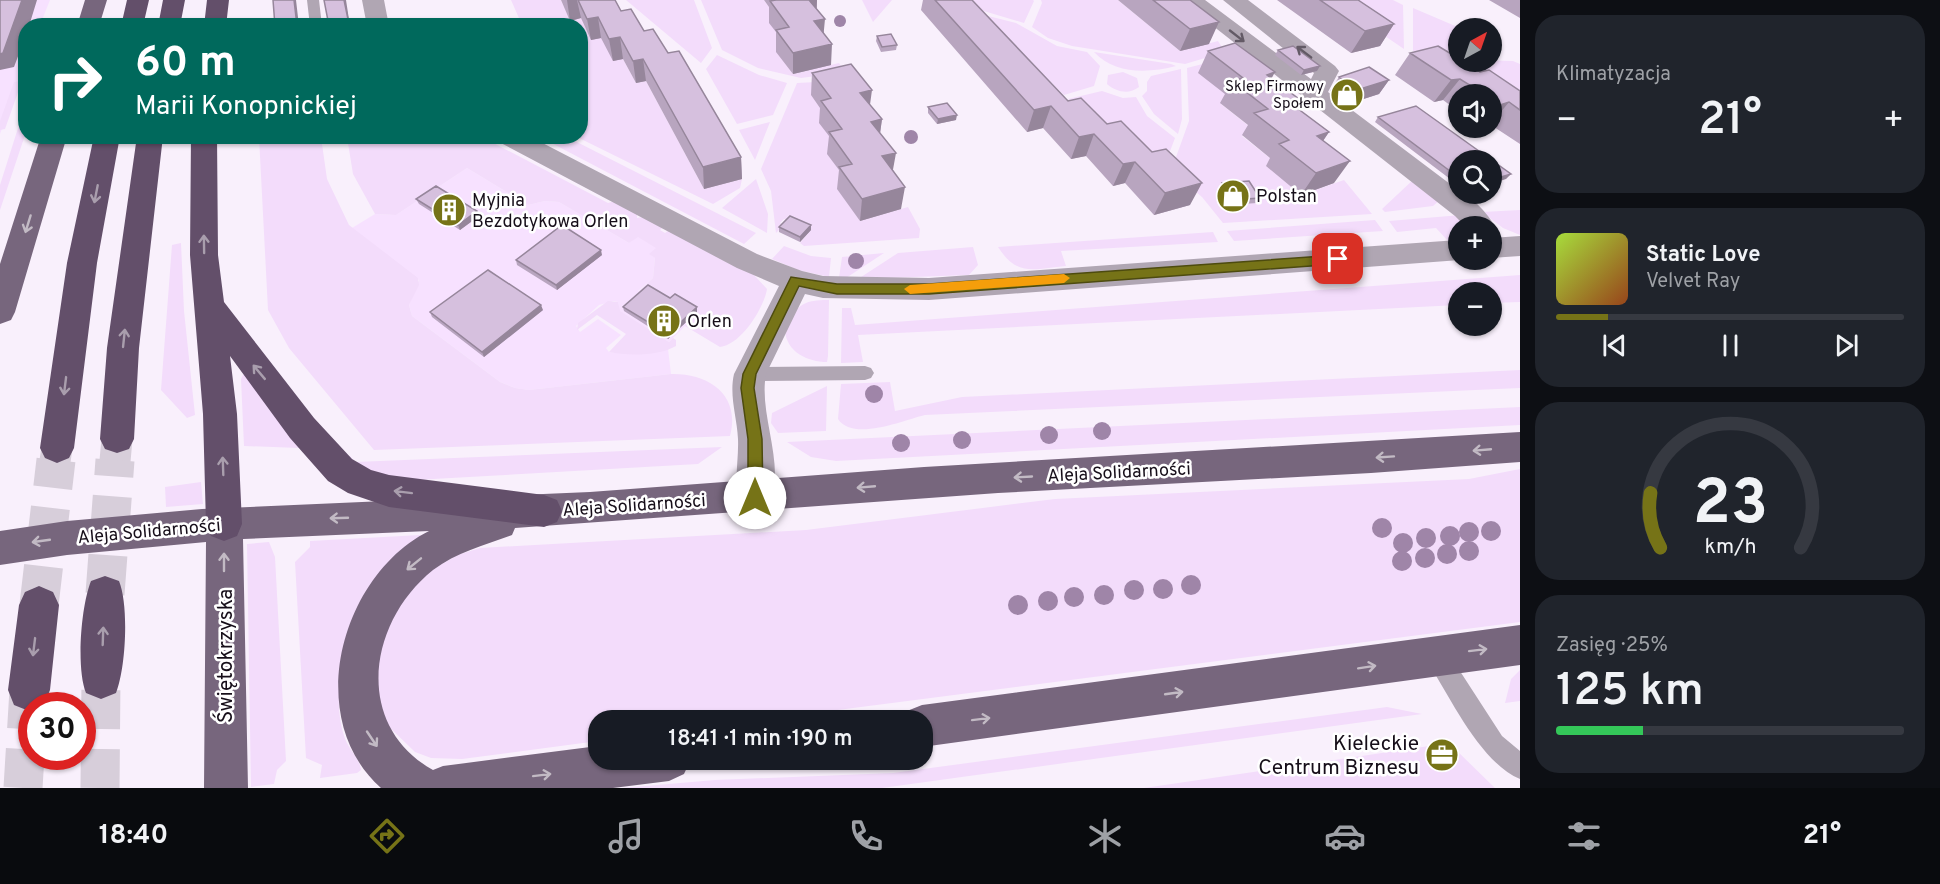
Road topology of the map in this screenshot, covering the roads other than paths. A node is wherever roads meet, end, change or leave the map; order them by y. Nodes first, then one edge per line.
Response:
1 (96, 0) edge
2 (138, 0) edge
3 (174, 0) edge
4 (218, 0) edge
5 (313, 0) edge
6 (373, 0) edge
7 (1191, 0) edge
8 (1234, 0) edge
9 (90, 18) edge
10 (134, 18) edge
11 (171, 18) edge
12 (216, 18) edge
13 (315, 18) edge
14 (376, 18) edge
15 (1314, 95) junction
16 (52, 144) edge
17 (105, 144) edge
18 (149, 144) edge
19 (204, 144) edge
20 (523, 144) edge
21 (1472, 216) edge
22 (1448, 251) edge
23 (796, 280) junction
24 (208, 303) junction
25 (0, 312) edge
26 (865, 373) dead end
27 (750, 374) junction
28 (117, 439) tunnel mouth
29 (1520, 447) edge
30 (57, 448) tunnel mouth
31 (755, 498) junction
32 (544, 511) junction
33 (224, 524) junction
34 (0, 548) edge
35 (105, 594) tunnel mouth
36 (39, 605) tunnel mouth
37 (1520, 645) edge
38 (1437, 656) junction
39 (101, 678) tunnel mouth
40 (29, 690) tunnel mouth
41 (933, 725) edge
42 (1520, 767) edge
43 (588, 769) edge
44 (226, 788) edge
45 (422, 788) edge
46 (443, 788) edge

1 - 9 main road
2 - 10 highway
3 - 11 highway
4 - 12 highway
5 - 13 lane
6 - 14 street
7 -> 15 street
15 -> 8 street
15 - 21 street
16 -> 25 main road
17 -> 30 highway
28 -> 18 highway
24 -> 19 highway
20 - 23 street
22 - 23 street
23 - 27 street
32 -> 24 highway
33 -> 24 highway
26 - 27 lane
27 - 31 street
29 -> 31 main road, Aleja Solidarności
31 - 32 main road, Aleja Solidarności
32 -> 33 main road, Aleja Solidarności
32 -> 45 main road
33 -> 34 main road, Aleja Solidarności
44 -> 33 main road, Świętokrzyska
39 -> 35 highway
36 -> 40 highway
38 -> 37 main road
41 -> 38 main road
38 - 42 lane
46 -> 43 main road

